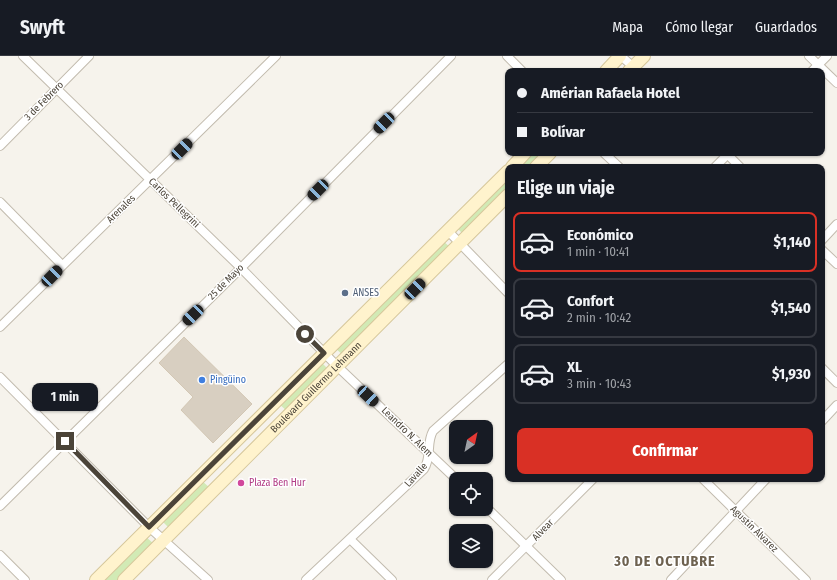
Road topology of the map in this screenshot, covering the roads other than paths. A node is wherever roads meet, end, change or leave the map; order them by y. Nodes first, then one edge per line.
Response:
1 (23, 56) edge
2 (89, 56) edge
3 (276, 56) edge
4 (451, 56) edge
5 (507, 56) edge
6 (620, 56) edge
7 (644, 56) edge
8 (809, 56) edge
9 (827, 56) edge
10 (818, 65) junction
11 (519, 68) edge
12 (609, 68) edge
13 (631, 68) edge
14 (635, 68) edge
15 (815, 68) edge
16 (821, 68) edge
17 (825, 72) edge
18 (837, 83) edge
19 (56, 88) junction
20 (0, 146) edge
21 (522, 156) edge
22 (547, 156) edge
23 (607, 156) edge
24 (725, 156) edge
25 (729, 156) edge
26 (515, 164) edge
27 (539, 164) edge
28 (616, 164) edge
29 (718, 164) edge
30 (737, 164) edge
31 (505, 173) edge
32 (151, 180) junction
33 (505, 198) edge
34 (0, 202) edge
35 (837, 224) edge
36 (448, 231) junction
37 (825, 237) edge
38 (459, 245) junction
39 (825, 253) edge
40 (837, 264) edge
41 (62, 265) junction
42 (241, 268) junction
43 (505, 289) edge
44 (0, 327) edge
45 (324, 353) junction
46 (337, 366) junction
47 (505, 367) edge
48 (825, 371) edge
49 (0, 377) edge
50 (837, 383) edge
51 (272, 406) junction
52 (837, 406) edge
53 (825, 418) edge
54 (285, 419) junction
55 (65, 441) junction
56 (430, 454) junction
57 (204, 471) junction
58 (449, 472) edge
59 (590, 482) edge
60 (705, 482) edge
61 (763, 482) edge
62 (218, 486) junction
63 (0, 506) edge
64 (735, 511) junction
65 (493, 514) edge
66 (149, 527) junction
67 (162, 540) junction
68 (351, 540) junction
69 (527, 546) junction
70 (0, 555) edge
71 (25, 580) edge
72 (96, 580) edge
73 (124, 580) edge
74 (208, 580) edge
75 (306, 580) edge
76 (392, 580) edge
77 (492, 580) edge
78 (561, 580) edge
79 (671, 580) edge
80 (806, 580) edge

1 - 19 street, Carlos Pellegrini
2 - 19 street, 3 de Febrero
3 - 32 street, Arenales
4 - 42 street, 25 de Mayo
5 - 11 street
6 - 12 main road
6 - 13 street
7 - 14 main road
8 - 10 street
9 - 10 street
10 - 15 street
10 - 16 street
17 - 18 street
19 - 20 street, 3 de Febrero
19 - 32 street, Carlos Pellegrini
21 - 26 main road
22 - 27 main road
23 - 28 street
24 - 29 street
25 - 30 street
31 - 36 main road, Boulevard Guillermo Lehmann
32 - 41 street, Arenales
32 - 42 street, Carlos Pellegrini
33 - 38 main road, Boulevard Guillermo Lehmann
34 - 41 street
35 - 37 street
36 - 38 street
36 - 45 main road, Boulevard Guillermo Lehmann
38 - 43 street
38 - 46 main road, Boulevard Guillermo Lehmann
39 - 40 street
41 - 44 street, Arenales
42 - 45 street, Carlos Pellegrini
42 - 55 street, 25 de Mayo
45 - 46 street, Leandro N. Alem
45 - 51 main road, Boulevard Guillermo Lehmann
46 - 54 main road, Boulevard Guillermo Lehmann
46 - 56 street, Leandro N. Alem
47 - 56 street, Lavalle
48 - 50 street
49 - 55 street
51 - 54 main road
51 - 57 main road, Boulevard Guillermo Lehmann
52 - 53 street
54 - 62 main road, Boulevard Guillermo Lehmann
55 - 63 street, 25 de Mayo
55 - 66 street
56 - 58 street, Leandro N. Alem
56 - 68 street, Lavalle
57 - 62 main road
57 - 66 main road, Boulevard Guillermo Lehmann
59 - 69 street, Alvear
60 - 64 street, Agustín Álvarez
61 - 64 street
62 - 67 main road, Boulevard Guillermo Lehmann
64 - 79 street
64 - 80 street, Agustín Álvarez
65 - 69 street
66 - 67 street
66 - 72 main road, Boulevard Guillermo Lehmann
67 - 73 main road, Boulevard Guillermo Lehmann
67 - 74 street
68 - 75 street, Lavalle
68 - 76 street
69 - 77 street, Alvear
69 - 78 street
70 - 71 street

